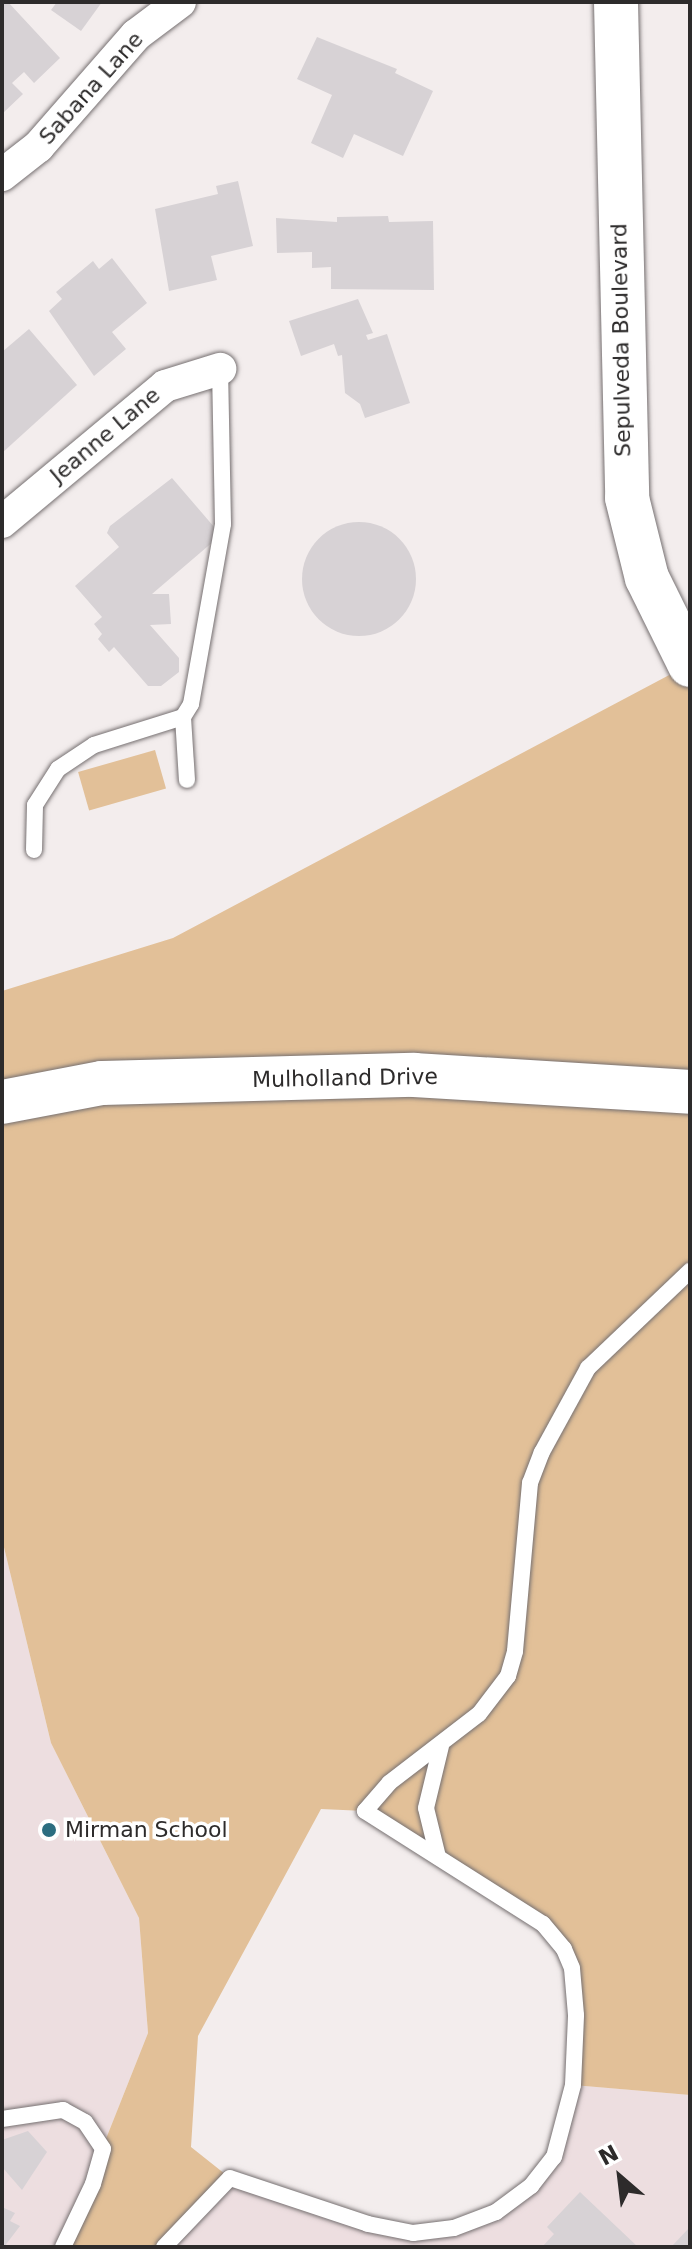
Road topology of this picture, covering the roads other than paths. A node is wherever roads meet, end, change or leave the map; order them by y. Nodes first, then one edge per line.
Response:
1 (180, 2) edge
2 (616, 2) edge
3 (2, 175) edge
4 (220, 369) joint
5 (2, 522) edge
6 (690, 665) edge
7 (183, 717) junction
8 (187, 780) dead end
9 (34, 850) dead end
10 (690, 1092) edge
11 (2, 1102) edge
12 (690, 1271) edge
13 (441, 1746) junction
14 (438, 1857) junction
15 (2, 2119) edge
16 (63, 2247) edge
17 (164, 2247) edge

1 - 3 street, Sabana Lane
2 - 6 main road, Sepulveda Boulevard
4 - 5 street, Jeanne Lane
4 - 7 lane
7 - 8 lane
7 - 9 lane
10 - 11 main road, Mulholland Drive
12 - 13 lane
13 - 14 lane
13 - 14 lane
14 - 17 lane
15 - 16 lane

